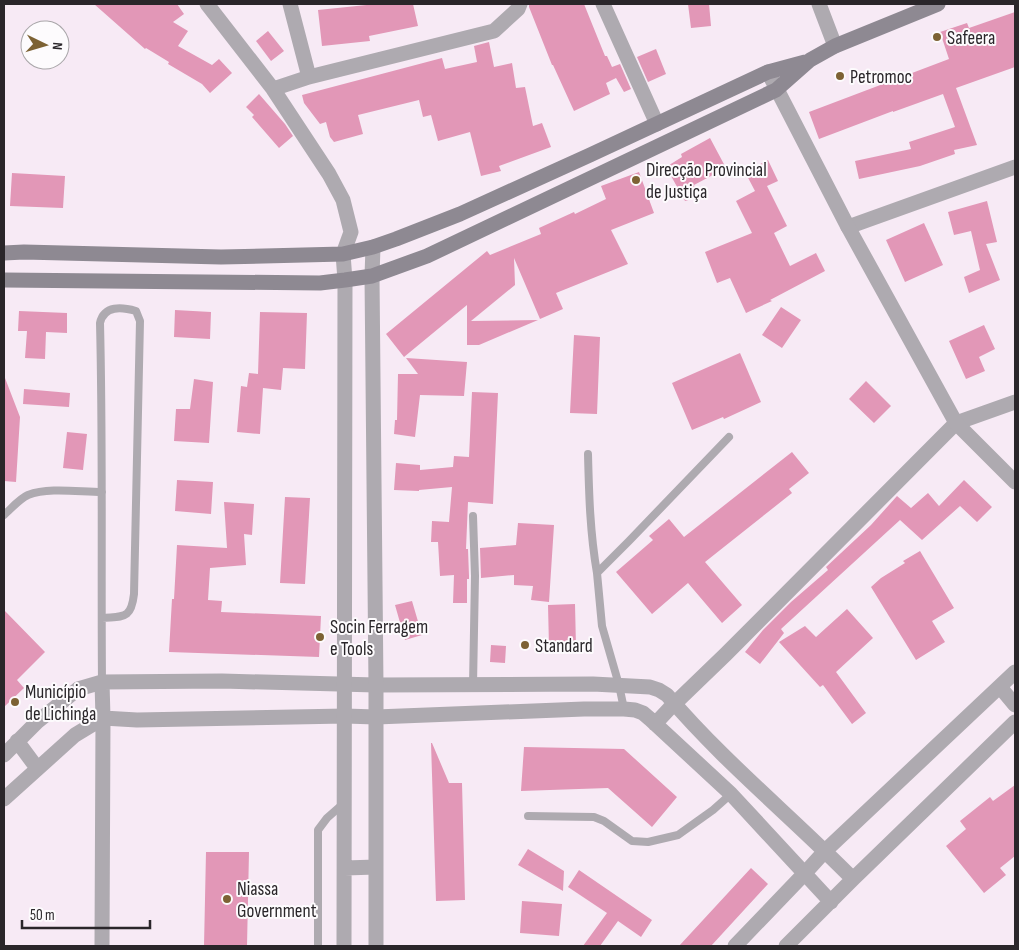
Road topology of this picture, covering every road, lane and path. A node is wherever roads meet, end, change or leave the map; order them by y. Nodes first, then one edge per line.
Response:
1 (207, 4) edge
2 (290, 4) edge
3 (520, 4) edge
4 (603, 4) edge
5 (819, 4) edge
6 (938, 4) edge
7 (835, 46) junction
8 (810, 60) junction
9 (768, 72) junction
10 (309, 77) junction
11 (273, 89) junction
12 (776, 90) junction
13 (657, 124) junction
14 (1015, 167) edge
15 (848, 227) junction
16 (351, 232) junction
17 (373, 246) junction
18 (4, 253) edge
19 (104, 254) junction
20 (343, 254) junction
21 (152, 256) junction
22 (372, 276) junction
23 (4, 280) edge
24 (345, 280) junction
25 (105, 281) junction
26 (152, 281) junction
27 (1015, 402) edge
28 (956, 424) junction
29 (729, 437) dead end
30 (588, 454) dead end
31 (1015, 482) edge
32 (102, 492) junction
33 (4, 515) edge
34 (473, 516) dead end
35 (596, 573) junction
36 (102, 618) junction
37 (1015, 672) edge
38 (102, 682) junction
39 (345, 684) junction
40 (376, 685) junction
41 (473, 685) junction
42 (619, 685) junction
43 (1000, 687) junction
44 (674, 704) junction
45 (1015, 705) edge
46 (624, 709) junction
47 (345, 716) junction
48 (376, 716) junction
49 (103, 718) junction
50 (1015, 722) edge
51 (655, 724) junction
52 (17, 741) junction
53 (4, 755) edge
54 (37, 768) junction
55 (730, 794) junction
56 (4, 799) edge
57 (345, 803) junction
58 (528, 816) dead end
59 (825, 851) junction
60 (345, 868) junction
61 (376, 868) junction
62 (805, 873) junction
63 (853, 879) junction
64 (831, 902) junction
65 (102, 946) edge
66 (318, 946) edge
67 (344, 946) edge
68 (376, 946) edge
69 (735, 946) edge
70 (786, 946) edge

1 - 11 street
2 - 10 street
3 - 10 street
4 - 13 street
5 - 7 street
6 - 7 main road
7 - 8 main road
8 - 9 main road
8 - 12 main road
9 - 12 street
9 - 13 main road
10 - 11 street
11 - 16 street
12 - 15 street
12 - 22 main road
13 - 17 main road
14 - 15 street
15 - 28 street
16 - 17 street
16 - 20 street
17 - 20 main road
17 - 22 street
18 - 19 main road
19 - 21 main road
19 - 25 main road
20 - 21 main road
20 - 24 street
21 - 26 main road
22 - 24 main road
22 - 40 street
23 - 25 main road
24 - 26 main road
24 - 39 street
25 - 26 main road
27 - 28 street
28 - 31 street
28 - 44 street
29 - 35 lane
30 - 35 lane
32 - 33 lane
32 - 36 lane
32 - 36 lane
34 - 41 lane
35 - 42 lane
36 - 38 lane
37 - 43 street
38 - 39 street
38 - 49 street
38 - 52 street
39 - 40 street
39 - 47 street
40 - 41 street
40 - 48 street
41 - 42 street
42 - 44 street
42 - 46 lane
43 - 45 street
43 - 59 street
44 - 51 street
44 - 59 street
46 - 48 street
46 - 51 street
47 - 48 street
47 - 49 street
47 - 57 street
48 - 61 street
49 - 54 street
49 - 65 street
50 - 63 street
51 - 55 street
52 - 53 street
52 - 54 street
54 - 56 street
55 - 58 lane
55 - 62 street
57 - 60 street
57 - 66 lane
59 - 62 street
59 - 63 street
60 - 61 street
60 - 67 street
61 - 68 street
62 - 64 street
62 - 69 street
63 - 64 street
64 - 70 street

